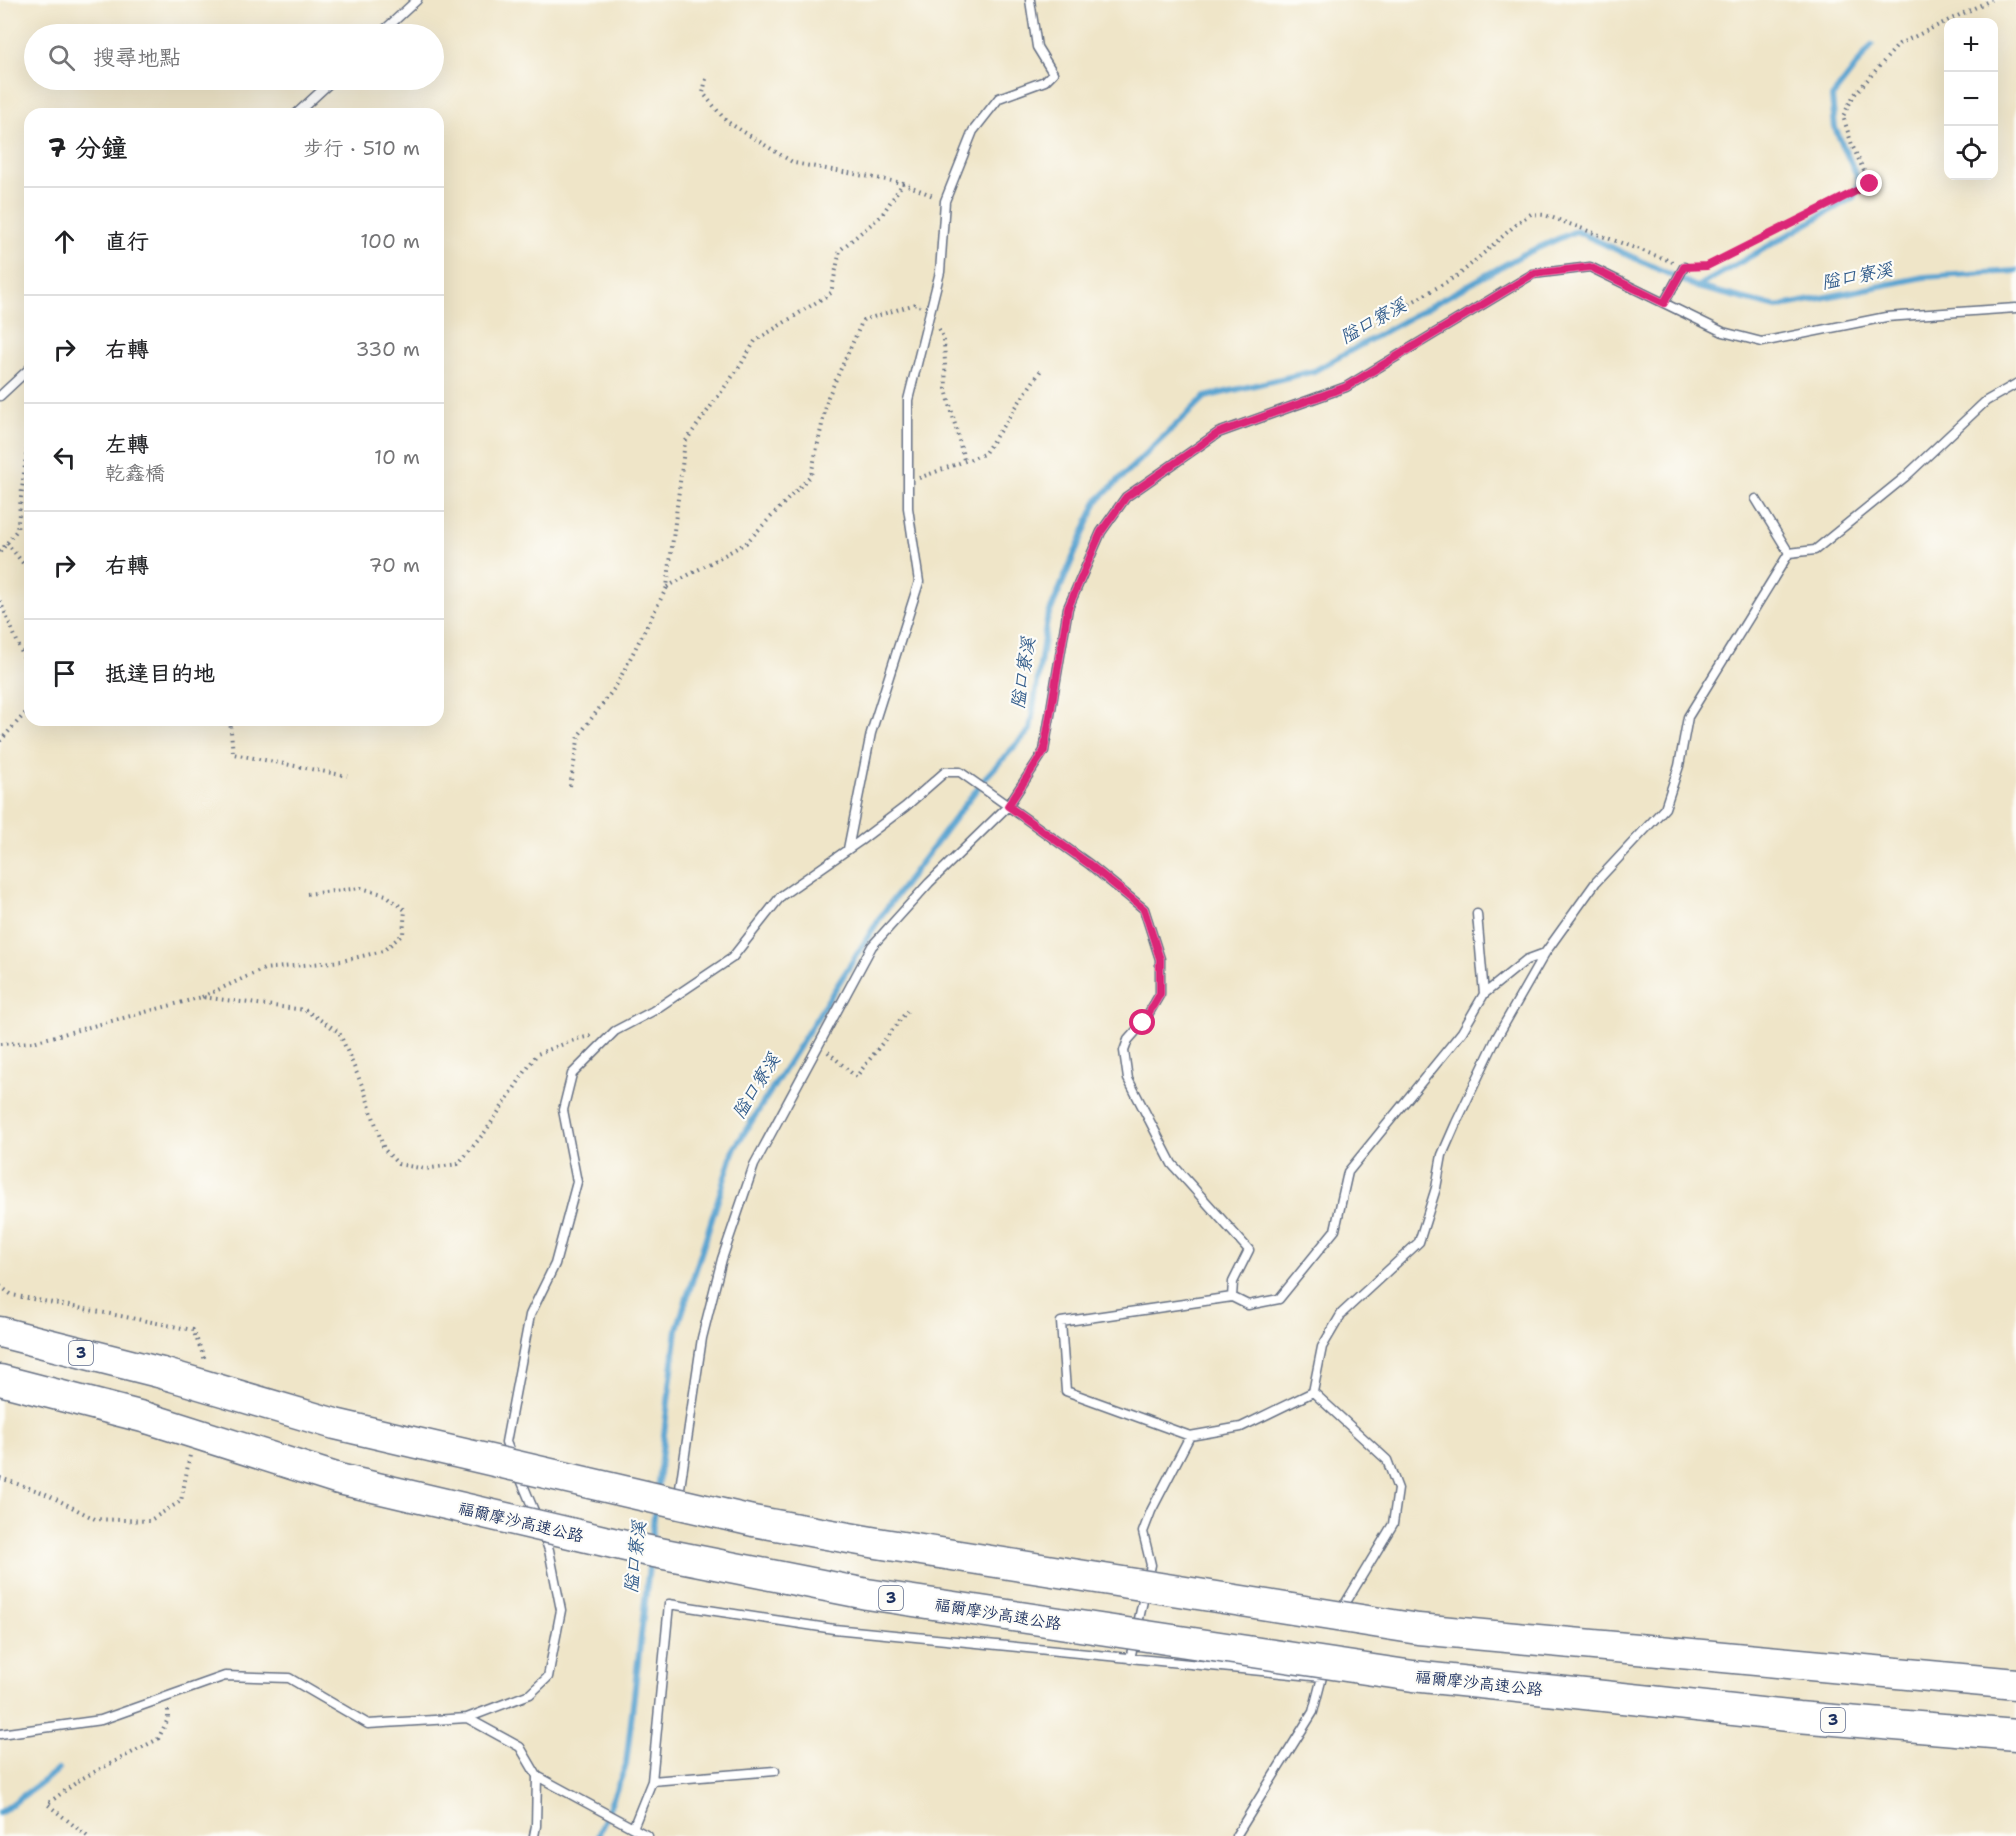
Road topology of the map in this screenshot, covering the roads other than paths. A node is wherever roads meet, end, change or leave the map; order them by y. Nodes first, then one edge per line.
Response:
1 (417, 0) edge
2 (1030, 0) edge
3 (391, 24) edge
4 (322, 90) edge
5 (303, 108) edge
6 (1684, 267) road end
7 (1664, 303) junction
8 (2016, 308) edge
9 (24, 374) edge
10 (2016, 384) edge
11 (0, 396) edge
12 (1756, 499) dead end
13 (1789, 554) junction
14 (1008, 806) junction
15 (848, 849) junction
16 (1477, 914) dead end
17 (1545, 953) junction
18 (1484, 994) junction
19 (1232, 1297) junction
20 (0, 1332) edge
21 (0, 1380) edge
22 (1313, 1392) junction
23 (1190, 1436) junction
24 (680, 1488) dead end
25 (1345, 1604) dead end
26 (1130, 1659) junction
27 (2016, 1684) edge
28 (467, 1718) junction
29 (0, 1734) edge
30 (2016, 1735) edge
31 (775, 1771) dead end
32 (537, 1776) junction
33 (652, 1781) junction
34 (633, 1828) junction
35 (534, 1836) edge
36 (648, 1836) edge
37 (1236, 1836) edge

1 - 3 lane
2 - 15 lane
4 - 5 lane
6 - 7 lane
7 - 8 lane
7 - 14 lane
9 - 11 lane
10 - 13 lane
12 - 13 lane
13 - 17 lane
14 - 15 lane
14 - 19 lane
14 - 24 lane
15 - 28 lane
16 - 18 lane
17 - 18 lane
17 - 22 lane
18 - 19 lane
19 - 23 lane
20 - 27 highway, 3, bridge
21 - 30 highway, 福爾摩沙高速公路 / 3, bridge
22 - 23 lane
22 - 25 lane
23 - 26 lane
26 - 33 lane
26 - 37 lane
28 - 29 lane
28 - 32 lane
31 - 33 lane
32 - 34 lane
32 - 35 lane
33 - 34 lane
34 - 36 lane

